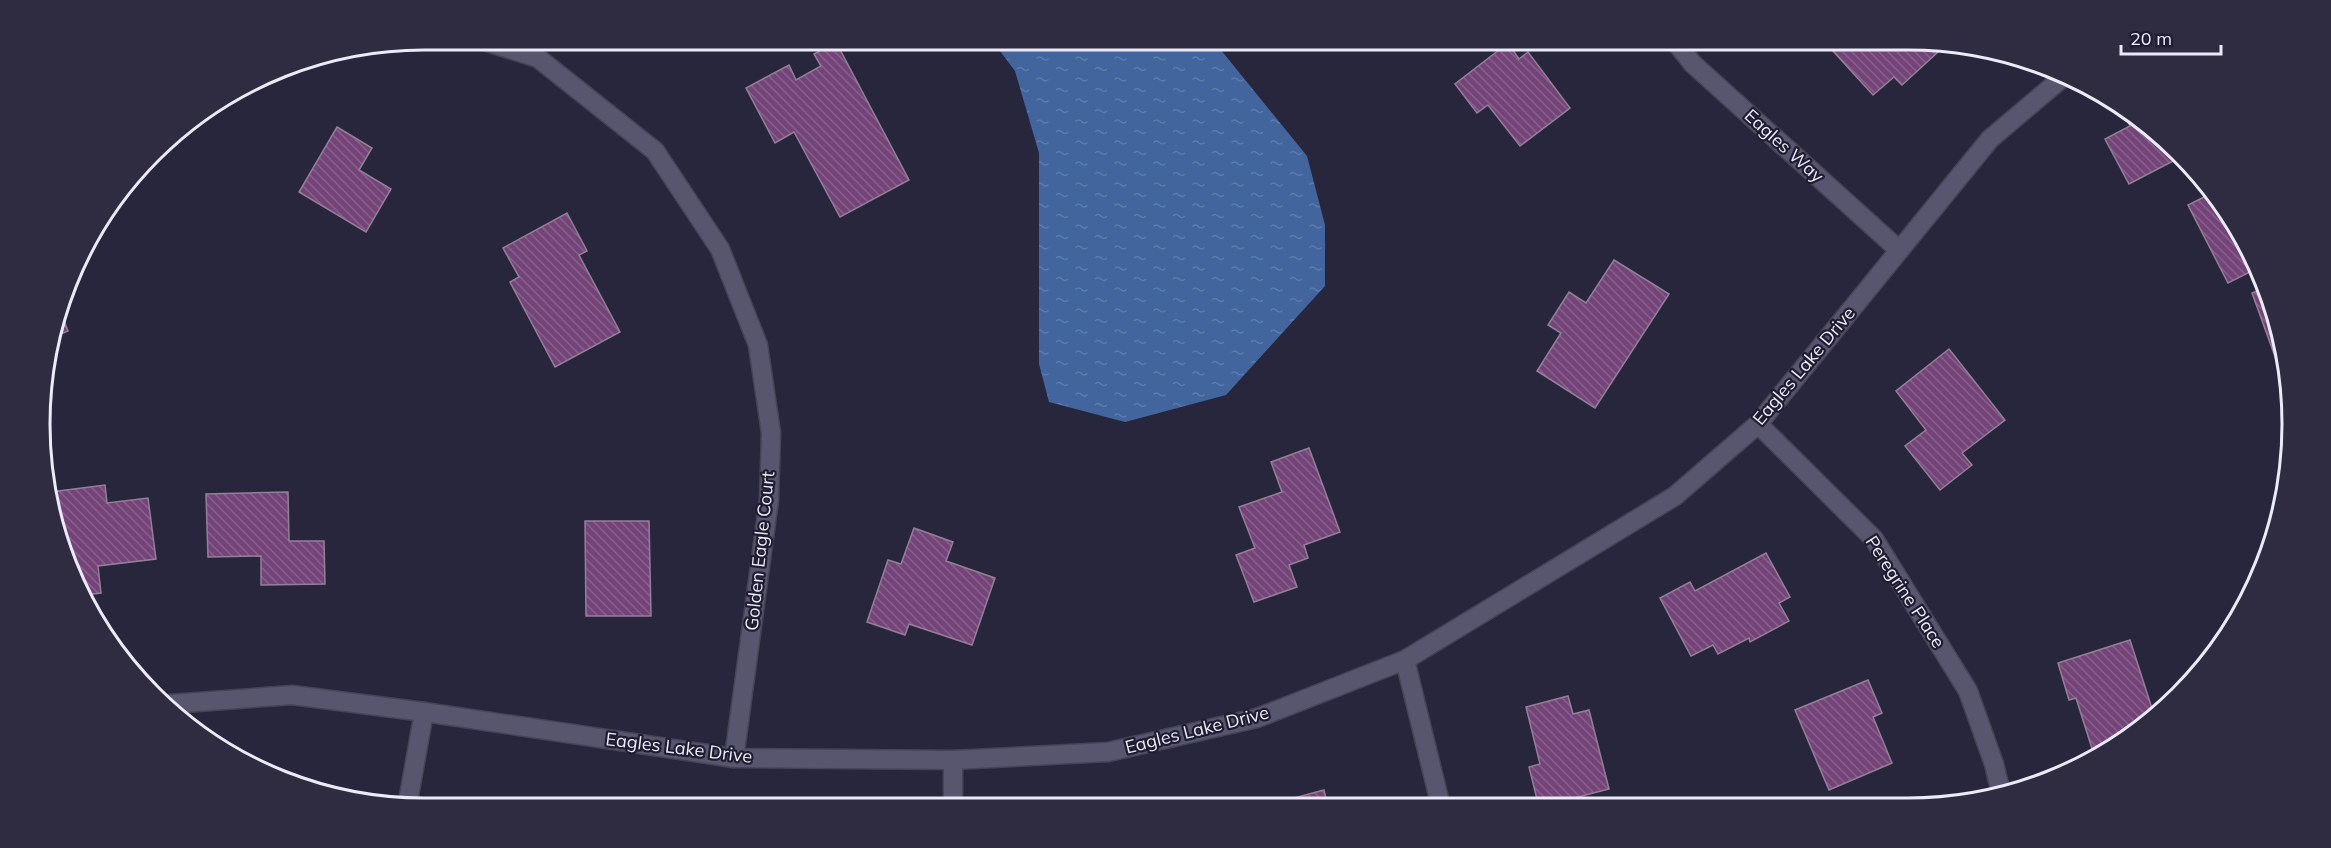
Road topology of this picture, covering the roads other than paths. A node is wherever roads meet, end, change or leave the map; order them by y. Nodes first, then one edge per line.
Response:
1 (513, 50) edge
2 (1682, 50) edge
3 (2058, 81) edge
4 (1899, 250) junction
5 (1758, 424) junction
6 (1405, 660) junction
7 (175, 704) edge
8 (424, 712) junction
9 (734, 759) junction
10 (953, 760) junction
11 (2000, 787) edge
12 (409, 798) edge
13 (953, 798) edge
14 (1439, 798) edge

1 - 9 street, Golden Eagle Court
2 - 4 street, Eagles Way
3 - 4 street, Eagles Lake Drive
4 - 5 street, Eagles Lake Drive
5 - 6 street, Eagles Lake Drive
5 - 11 street, Peregrine Place
6 - 10 street, Eagles Lake Drive
6 - 14 street
7 - 8 street, Eagles Lake Drive
8 - 9 street, Eagles Lake Drive
8 - 12 street
9 - 10 street, Eagles Lake Drive
10 - 13 street

